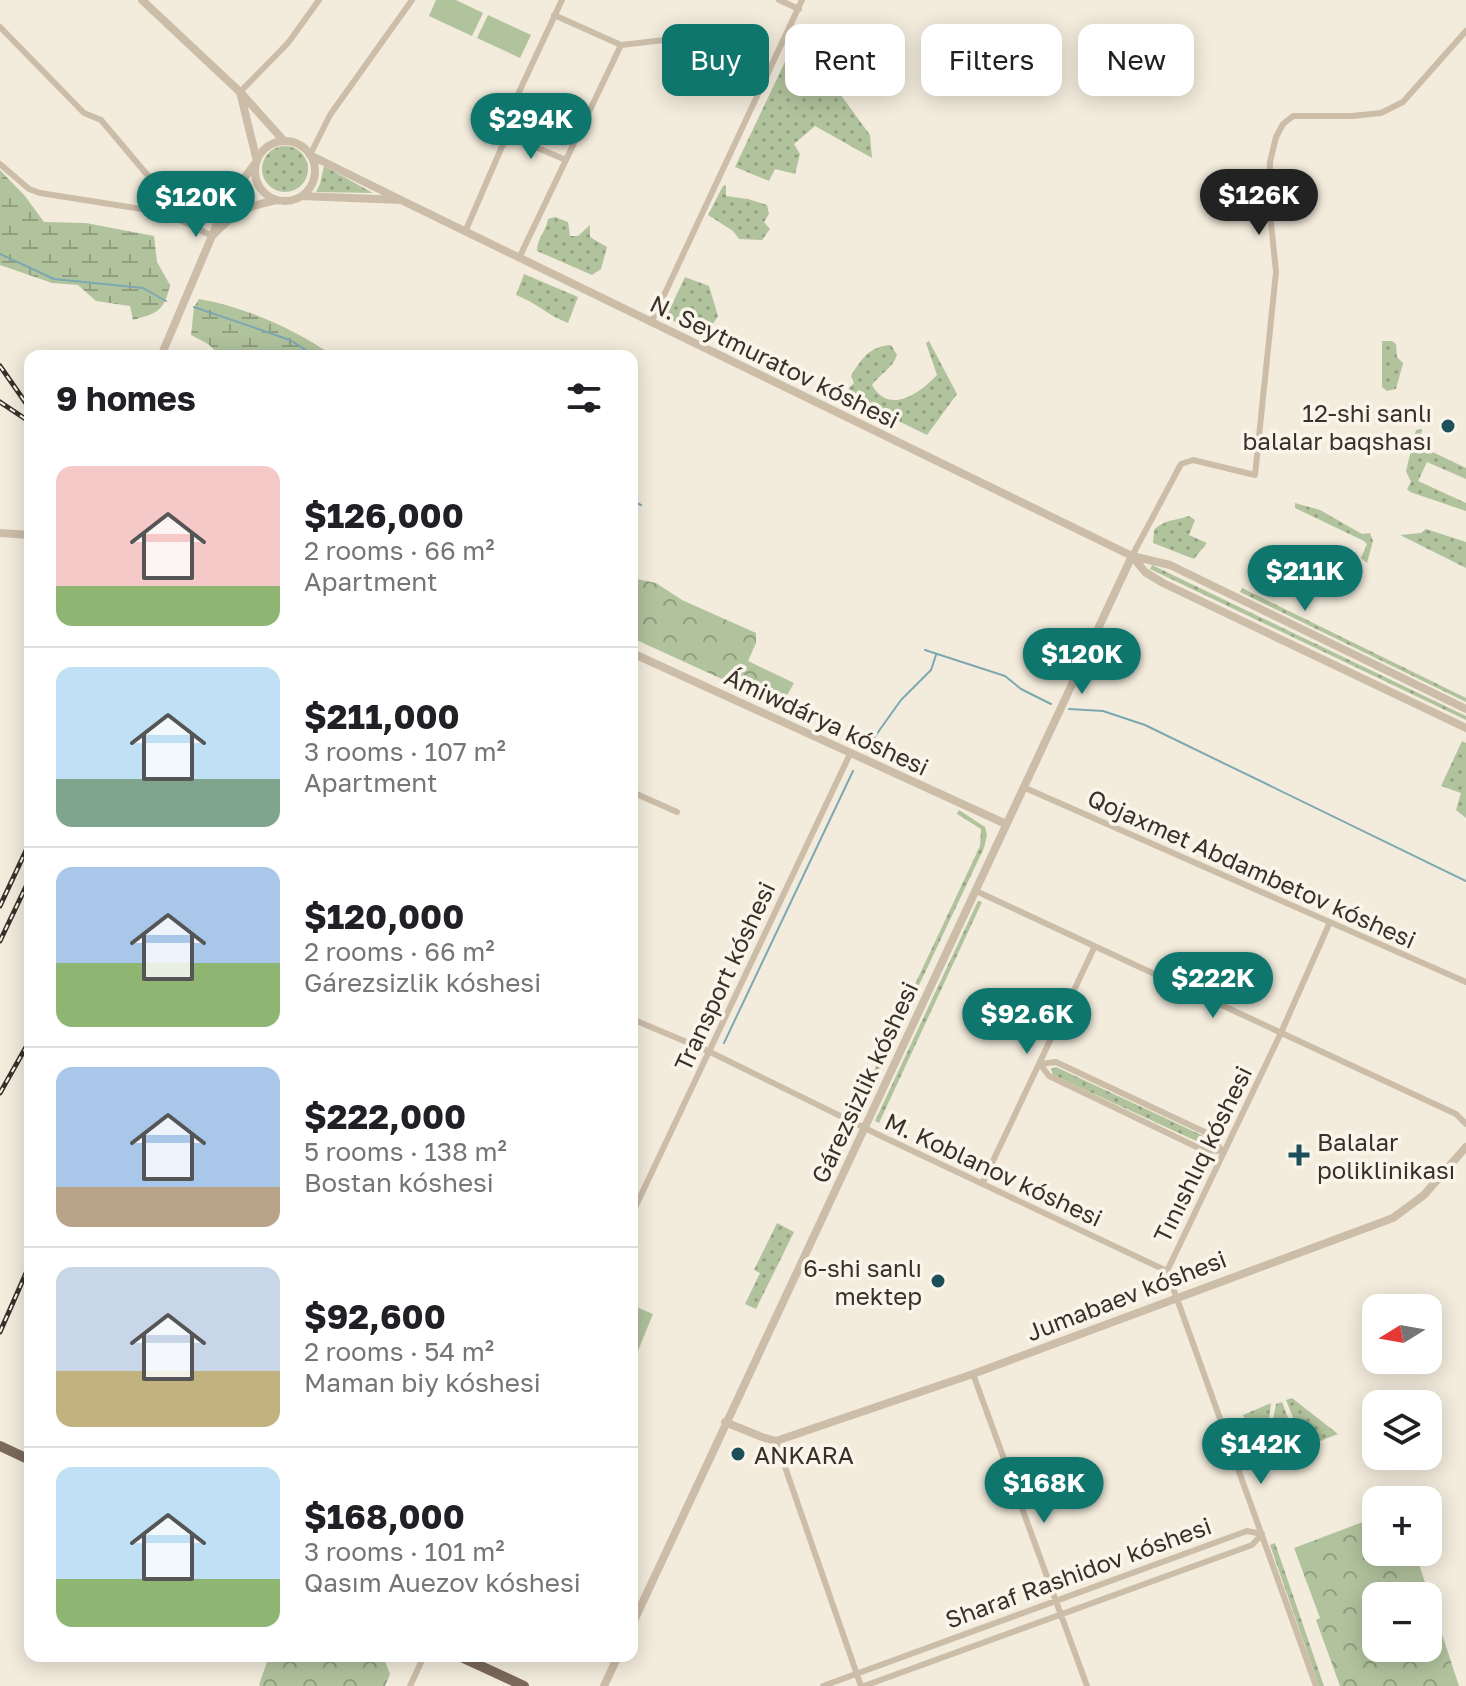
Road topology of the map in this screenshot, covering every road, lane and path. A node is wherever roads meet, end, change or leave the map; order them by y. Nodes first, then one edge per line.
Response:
1 (142, 0) edge
2 (319, 0) edge
3 (412, 0) edge
4 (562, 0) edge
5 (779, 0) edge
6 (802, 0) edge
7 (799, 9) junction
8 (554, 15) junction
9 (0, 27) edge
10 (1466, 31) edge
11 (662, 40) edge
12 (621, 45) junction
13 (240, 92) junction
14 (507, 135) junction
15 (284, 141) junction
16 (310, 155) junction
17 (566, 160) junction
18 (257, 161) junction
19 (0, 164) edge
20 (302, 196) junction
21 (277, 200) junction
22 (401, 200) junction
23 (167, 213) junction
24 (465, 232) junction
25 (212, 236) junction
26 (519, 258) junction
27 (651, 323) junction
28 (164, 350) edge
29 (0, 533) edge
30 (24, 535) edge
31 (1132, 556) junction
32 (638, 656) edge
33 (1466, 709) edge
34 (1466, 728) edge
35 (850, 754) junction
36 (1023, 787) junction
37 (638, 795) edge
38 (677, 812) dead end
39 (1006, 824) junction
40 (976, 891) junction
41 (1330, 922) junction
42 (1094, 948) junction
43 (1466, 982) edge
44 (638, 1022) edge
45 (1280, 1035) junction
46 (708, 1051) junction
47 (1040, 1064) junction
48 (1466, 1124) edge
49 (864, 1128) junction
50 (1466, 1147) edge
51 (1222, 1151) junction
52 (982, 1184) junction
53 (638, 1201) edge
54 (1167, 1271) junction
55 (1177, 1297) junction
56 (973, 1374) junction
57 (725, 1422) junction
58 (776, 1441) junction
59 (0, 1446) edge
60 (24, 1457) edge
61 (1262, 1534) junction
62 (1056, 1601) junction
63 (638, 1612) edge
64 (1061, 1614) junction
65 (421, 1662) edge
66 (472, 1662) edge
67 (615, 1662) edge
68 (856, 1674) junction
69 (410, 1686) edge
70 (524, 1686) edge
71 (604, 1686) edge
72 (823, 1686) edge
73 (863, 1686) edge
74 (1087, 1686) edge
75 (1316, 1686) edge

1 - 13 street
2 - 13 street
3 - 16 street
4 - 8 street
5 - 7 street
6 - 7 street
7 - 27 street
8 - 12 street
8 - 14 street
9 - 23 street
10 - 31 street
11 - 12 street
12 - 17 street
13 - 15 street
13 - 18 street
14 - 17 street
14 - 24 street
15 - 16 street
15 - 18 street
16 - 20 street
16 - 22 street, N. Seytmuratov kóshesi
17 - 26 street
18 - 21 street
18 - 25 street
19 - 23 street
20 - 21 street
20 - 22 street
21 - 25 street
22 - 24 street, N. Seytmuratov kóshesi
23 - 25 street
24 - 26 street, N. Seytmuratov kóshesi
25 - 28 street
26 - 27 street, N. Seytmuratov kóshesi
27 - 31 street, N. Seytmuratov kóshesi
29 - 30 street
31 - 33 street
31 - 34 street
31 - 36 street, Gárezsizlik kóshesi
32 - 35 street, Ámiwdárya kóshesi
35 - 39 street, Ámiwdárya kóshesi
35 - 46 street, Transport kóshesi
36 - 39 street, Gárezsizlik kóshesi
36 - 41 street, Qojaxmet Abdambetov kóshesi
37 - 38 street
39 - 40 street, Gárezsizlik kóshesi
40 - 42 street
40 - 49 street, Gárezsizlik kóshesi
41 - 43 street, Qojaxmet Abdambetov kóshesi
41 - 45 street, Tınıshlıq kóshesi
42 - 45 street
42 - 47 street
44 - 46 street, M. Koblanov kóshesi
45 - 48 street
45 - 51 street, Tınıshlıq kóshesi
46 - 49 street, M. Koblanov kóshesi
46 - 53 street, Transport kóshesi
47 - 51 street
47 - 51 street
47 - 52 street
49 - 52 street, M. Koblanov kóshesi
49 - 57 street, Gárezsizlik kóshesi
50 - 55 street, Jumabaev kóshesi
51 - 54 street, Tınıshlıq kóshesi
52 - 54 street, M. Koblanov kóshesi
54 - 55 street
55 - 56 street, Jumabaev kóshesi
55 - 61 street
56 - 58 street, Jumabaev kóshesi
56 - 62 street
57 - 58 street
57 - 63 street, Gárezsizlik kóshesi
58 - 68 street
59 - 60 main road
61 - 62 street, Sharaf Rashidov kóshesi
61 - 64 street, Sharaf Rashidov kóshesi
61 - 75 street
62 - 64 street
62 - 68 street, Sharaf Rashidov kóshesi
64 - 73 street, Sharaf Rashidov kóshesi
64 - 74 street
65 - 69 street
66 - 70 main road
67 - 71 street
68 - 72 street, Sharaf Rashidov kóshesi
68 - 73 street

